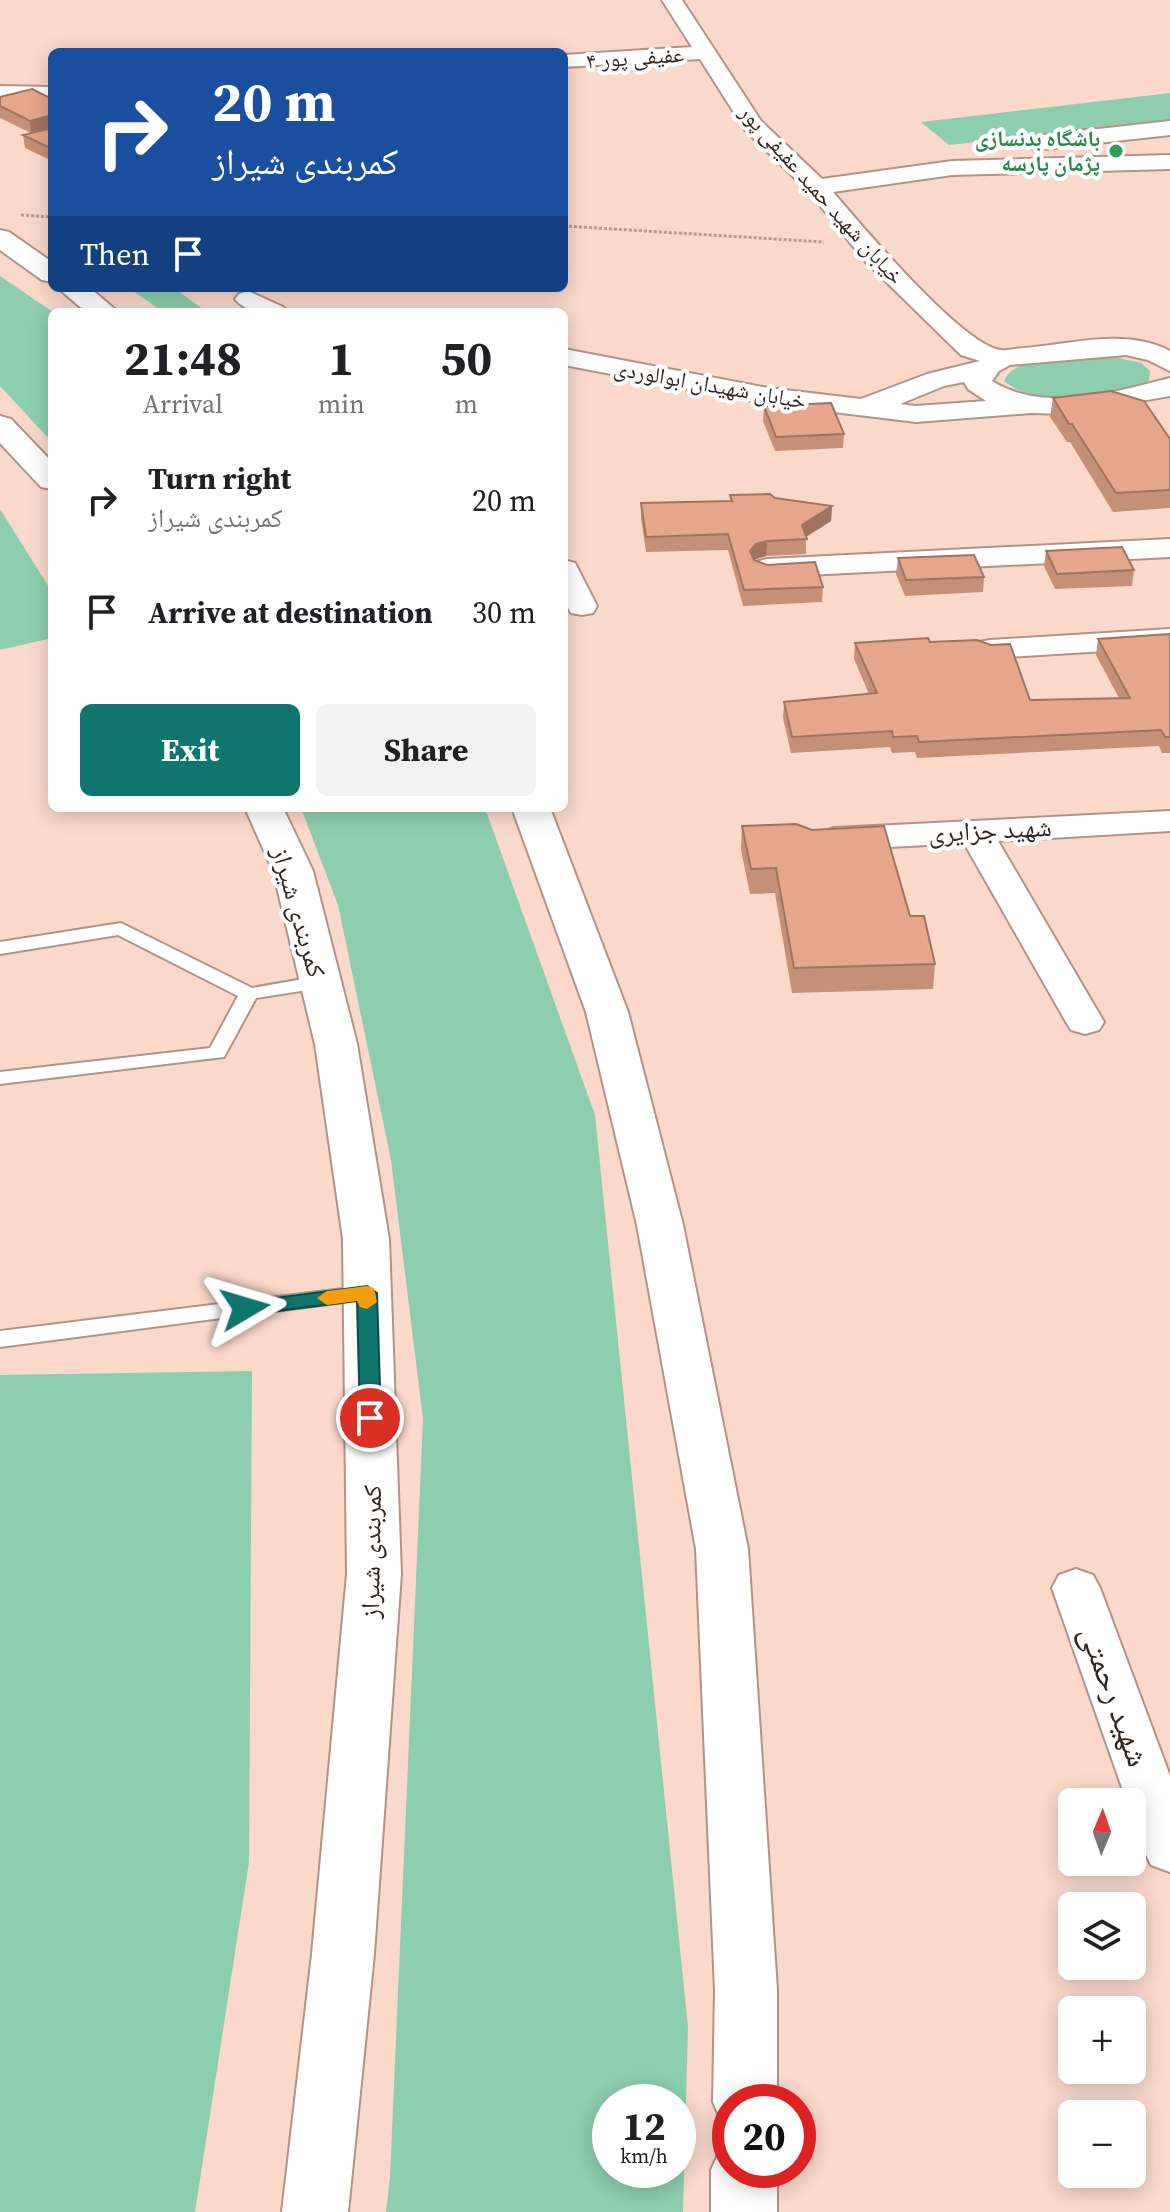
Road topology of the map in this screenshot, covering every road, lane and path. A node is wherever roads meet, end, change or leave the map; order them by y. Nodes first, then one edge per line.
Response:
1 (672, 0) edge
2 (705, 52) junction
3 (568, 61) edge
4 (0, 92) edge
5 (48, 93) edge
6 (1159, 130) edge
7 (1170, 149) edge
8 (952, 152) dead end
9 (1170, 162) edge
10 (817, 187) junction
11 (13, 213) dead end
12 (48, 217) edge
13 (568, 226) edge
14 (0, 238) edge
15 (864, 245) junction
16 (48, 271) edge
17 (77, 292) edge
18 (248, 299) dead end
19 (99, 308) edge
20 (266, 308) edge
21 (1170, 340) edge
22 (1138, 350) junction
23 (568, 358) edge
24 (1170, 363) edge
25 (992, 365) junction
26 (1170, 386) edge
27 (1112, 397) junction
28 (1025, 406) junction
29 (856, 407) junction
30 (1170, 410) edge
31 (0, 425) edge
32 (48, 476) edge
33 (1170, 548) edge
34 (767, 568) edge
35 (568, 577) edge
36 (582, 606) dead end
37 (1170, 638) edge
38 (990, 649) edge
39 (266, 812) edge
40 (532, 812) edge
41 (1170, 821) edge
42 (975, 831) junction
43 (810, 840) edge
44 (0, 948) edge
45 (320, 982) junction
46 (249, 994) junction
47 (1085, 1022) dead end
48 (0, 1078) edge
49 (367, 1293) junction
50 (0, 1339) edge
51 (1076, 1588) dead end
52 (1170, 1849) edge
53 (745, 2084) edge
54 (744, 2188) edge
55 (315, 2212) edge
56 (744, 2212) edge

1 - 2 street, خیابان شهید حمید عفیفی پور
2 - 3 street, عفیفی پور ۴
2 - 10 street, خیابان شهید حمید عفیفی پور
4 - 5 street
6 - 7 street
6 - 8 street
9 - 10 street
10 - 15 street, خیابان شهید حمید عفیفی پور
11 - 12 path
13 - 15 path
14 - 16 highway
15 - 25 street, خیابان شهید حمید عفیفی پور
17 - 19 highway
18 - 20 street
21 - 22 street
22 - 24 street
22 - 25 street, خیابان شهیدان ابوالوردی
23 - 29 street, خیابان شهیدان ابوالوردی
25 - 28 street
25 - 29 street, خیابان شهیدان ابوالوردی
26 - 27 street, خیابان شهیدان ابوالوردی
27 - 28 street, خیابان شهیدان ابوالوردی
27 - 30 street
28 - 29 street, خیابان شهیدان ابوالوردی
31 - 32 highway
33 - 34 street
35 - 36 street
37 - 38 street
39 - 45 highway, کمربندی شیراز
40 - 53 highway
41 - 42 street, شهید جزایری
42 - 43 street, شهید جزایری
42 - 47 street
44 - 46 lane
45 - 46 lane
45 - 49 highway, کمربندی شیراز
46 - 48 lane
49 - 50 lane
49 - 55 highway, کمربندی شیراز
51 - 52 street, شهید رحمتی
54 - 56 highway

